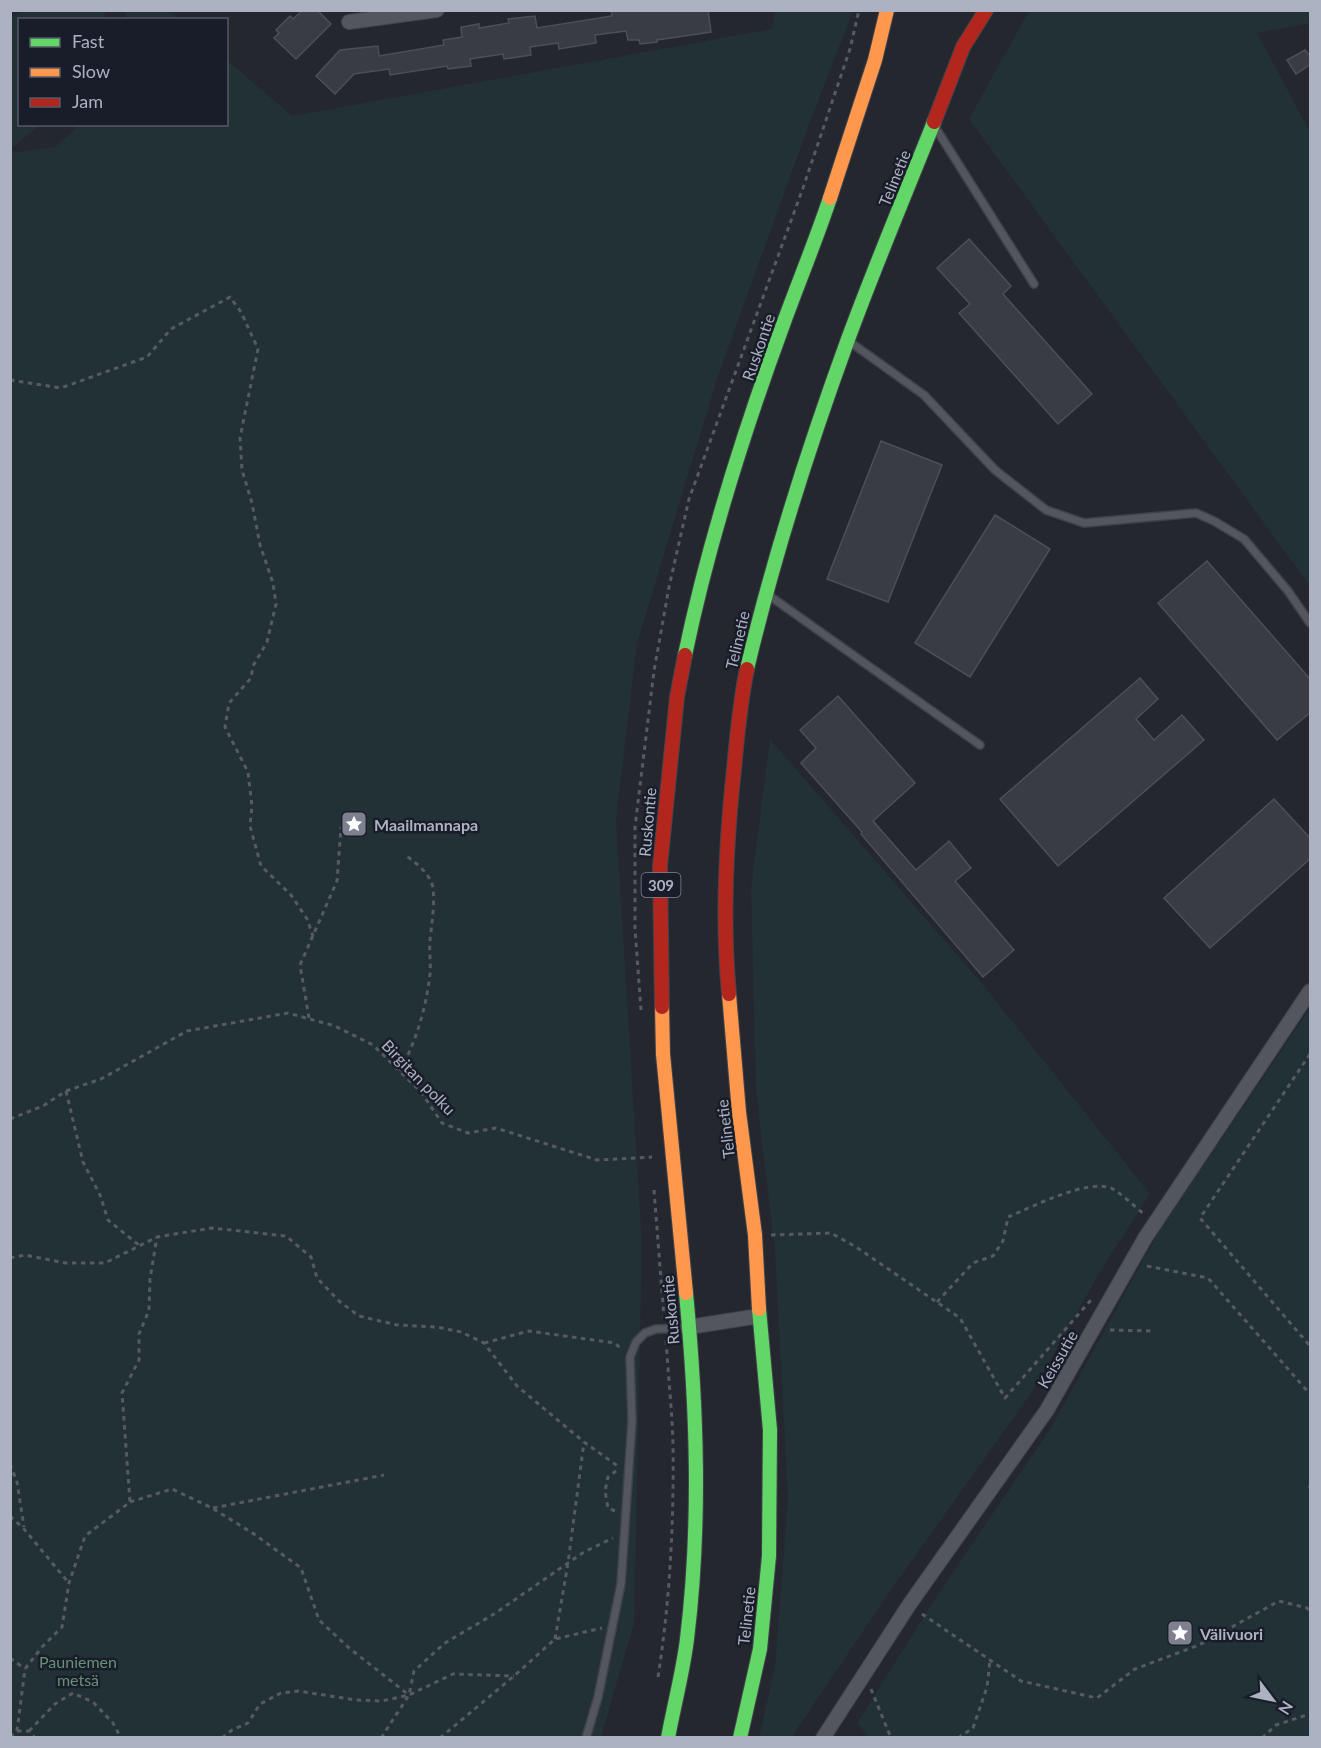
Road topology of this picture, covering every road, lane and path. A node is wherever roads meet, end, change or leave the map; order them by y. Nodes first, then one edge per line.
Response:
1 (437, 10) edge
2 (860, 10) edge
3 (887, 10) edge
4 (986, 10) edge
5 (349, 22) dead end
6 (934, 125) junction
7 (1034, 284) dead end
8 (848, 341) junction
9 (10, 380) edge
10 (765, 593) junction
11 (1311, 623) edge
12 (980, 745) dead end
13 (341, 826) dead end
14 (405, 855) dead end
15 (313, 936) junction
16 (1311, 991) edge
17 (641, 1010) dead end
18 (309, 1018) junction
19 (1311, 1054) edge
20 (399, 1070) junction
21 (66, 1091) junction
22 (10, 1119) edge
23 (653, 1168) dead end
24 (654, 1179) dead end
25 (1155, 1223) junction
26 (754, 1235) junction
27 (157, 1237) junction
28 (140, 1246) junction
29 (10, 1258) edge
30 (1131, 1263) junction
31 (1098, 1292) dead end
32 (937, 1302) junction
33 (759, 1316) junction
34 (665, 1328) junction
35 (689, 1328) junction
36 (1093, 1330) junction
37 (1154, 1331) dead end
38 (484, 1343) junction
39 (1311, 1346) edge
40 (630, 1357) junction
41 (1311, 1394) edge
42 (584, 1442) junction
43 (10, 1464) edge
44 (384, 1475) dead end
45 (130, 1502) junction
46 (212, 1508) junction
47 (10, 1516) edge
48 (627, 1516) junction
49 (24, 1529) junction
50 (626, 1531) junction
51 (568, 1563) junction
52 (69, 1583) junction
53 (909, 1605) junction
54 (1311, 1611) edge
55 (613, 1626) junction
56 (555, 1639) junction
57 (10, 1658) edge
58 (990, 1660) junction
59 (25, 1669) junction
60 (864, 1672) junction
61 (514, 1676) junction
62 (657, 1684) dead end
63 (409, 1695) junction
64 (1311, 1714) edge
65 (17, 1731) junction
66 (29, 1731) junction
67 (10, 1737) edge
68 (35, 1737) edge
69 (121, 1737) edge
70 (222, 1737) edge
71 (381, 1737) edge
72 (440, 1737) edge
73 (586, 1737) edge
74 (668, 1737) edge
75 (740, 1737) edge
76 (823, 1737) edge
77 (891, 1737) edge
78 (958, 1737) edge
79 (1262, 1737) edge

1 - 5 street
2 - 17 path
3 - 35 street, Ruskontie / 309
4 - 6 street, Telinetie
6 - 7 lane
6 - 8 street, Telinetie
8 - 10 street, Telinetie
8 - 11 lane
9 - 15 path
10 - 12 lane
10 - 26 street, Telinetie
13 - 15 path
14 - 20 path
15 - 18 path
16 - 25 street, Keissutie
18 - 20 path, Birgitan polku
18 - 21 path, Birgitan polku
19 - 39 path
20 - 23 path, Birgitan polku
21 - 22 path, Birgitan polku
21 - 28 path
24 - 34 path
25 - 30 street, Keissutie
25 - 32 path
26 - 32 path
26 - 33 street, Telinetie
27 - 28 path
27 - 38 path
27 - 45 path
28 - 29 path
30 - 36 street, Keissutie
30 - 41 path
31 - 32 path
33 - 35 street
33 - 75 street, Telinetie
34 - 35 lane
34 - 40 lane
34 - 62 path
35 - 74 street, Ruskontie / 309
36 - 37 path
36 - 53 street, Keissutie
38 - 40 path
38 - 42 path
40 - 48 lane
42 - 48 path
42 - 51 path
43 - 49 path
44 - 46 path
45 - 46 path
45 - 52 path
46 - 63 path
47 - 49 path
48 - 50 lane
49 - 52 path
50 - 51 path
50 - 55 lane
51 - 56 path
51 - 63 path
52 - 59 path
53 - 58 path
53 - 60 street, Keissutie
54 - 58 path
55 - 56 path
55 - 73 lane
56 - 61 path
57 - 59 path
58 - 78 path
59 - 65 path
60 - 76 street, Keissutie
60 - 77 path
61 - 63 path
61 - 72 path
63 - 70 path
63 - 71 path
64 - 79 path
65 - 66 path
65 - 67 path
66 - 68 path
66 - 69 path

